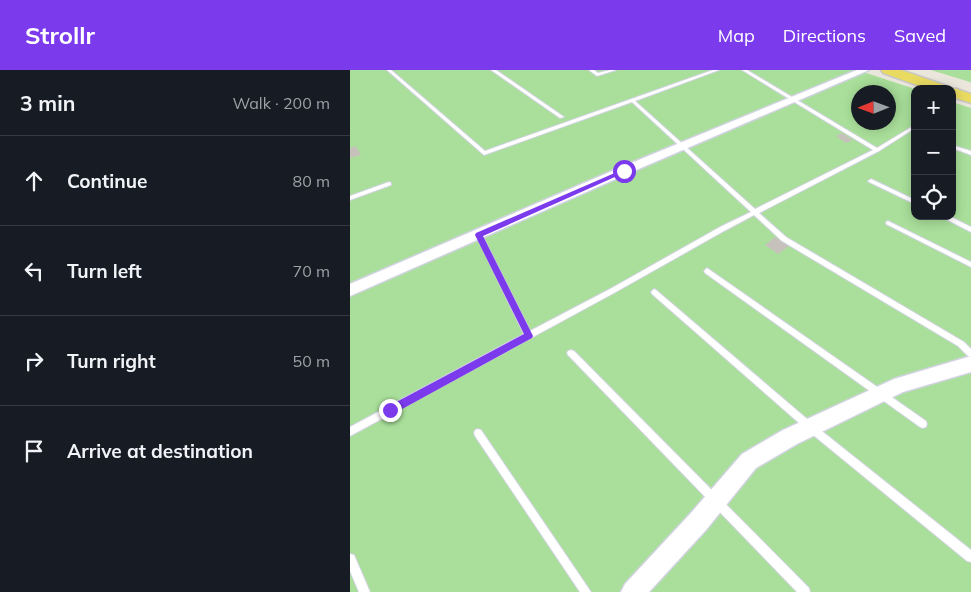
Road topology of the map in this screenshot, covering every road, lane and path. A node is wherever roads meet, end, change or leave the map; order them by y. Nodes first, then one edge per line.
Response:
1 (389, 70) edge
2 (493, 70) edge
3 (591, 70) edge
4 (614, 70) edge
5 (717, 70) edge
6 (744, 70) edge
7 (864, 70) edge
8 (888, 70) edge
9 (931, 85) edge
10 (956, 93) edge
11 (971, 99) edge
12 (632, 100) junction
13 (794, 100) junction
14 (562, 117) dead end
15 (911, 128) edge
16 (907, 131) junction
17 (911, 132) edge
18 (684, 147) junction
19 (956, 147) edge
20 (877, 150) junction
21 (971, 153) edge
22 (871, 181) dead end
23 (389, 184) dead end
24 (350, 198) edge
25 (911, 200) edge
26 (756, 211) junction
27 (951, 220) edge
28 (888, 223) dead end
29 (971, 230) edge
30 (479, 235) junction
31 (971, 265) edge
32 (707, 271) dead end
33 (350, 290) edge
34 (654, 292) dead end
35 (529, 336) junction
36 (570, 353) dead end
37 (971, 354) edge
38 (971, 364) edge
39 (881, 394) junction
40 (923, 424) dead end
41 (810, 427) junction
42 (350, 432) edge
43 (478, 434) dead end
44 (716, 501) junction
45 (971, 557) edge
46 (350, 559) edge
47 (365, 592) edge
48 (586, 592) edge
49 (634, 592) edge
50 (806, 592) edge

1 - 12 lane
2 - 14 lane
3 - 4 lane
5 - 12 lane
6 - 13 lane
7 - 13 street
8 - 9 main road
10 - 11 main road
12 - 18 lane
13 - 18 street
13 - 20 lane
15 - 16 lane
16 - 17 lane
16 - 20 lane
18 - 26 lane
18 - 30 street
19 - 21 lane
20 - 26 lane
22 - 25 lane
23 - 24 lane
26 - 35 lane
26 - 37 lane
27 - 29 lane
28 - 31 lane
30 - 33 street
30 - 35 lane
32 - 39 lane
34 - 41 lane
35 - 42 lane
36 - 44 lane
38 - 39 street
39 - 40 lane
39 - 41 street
41 - 44 street
41 - 45 lane
43 - 48 lane
44 - 49 street
44 - 50 lane
46 - 47 lane

